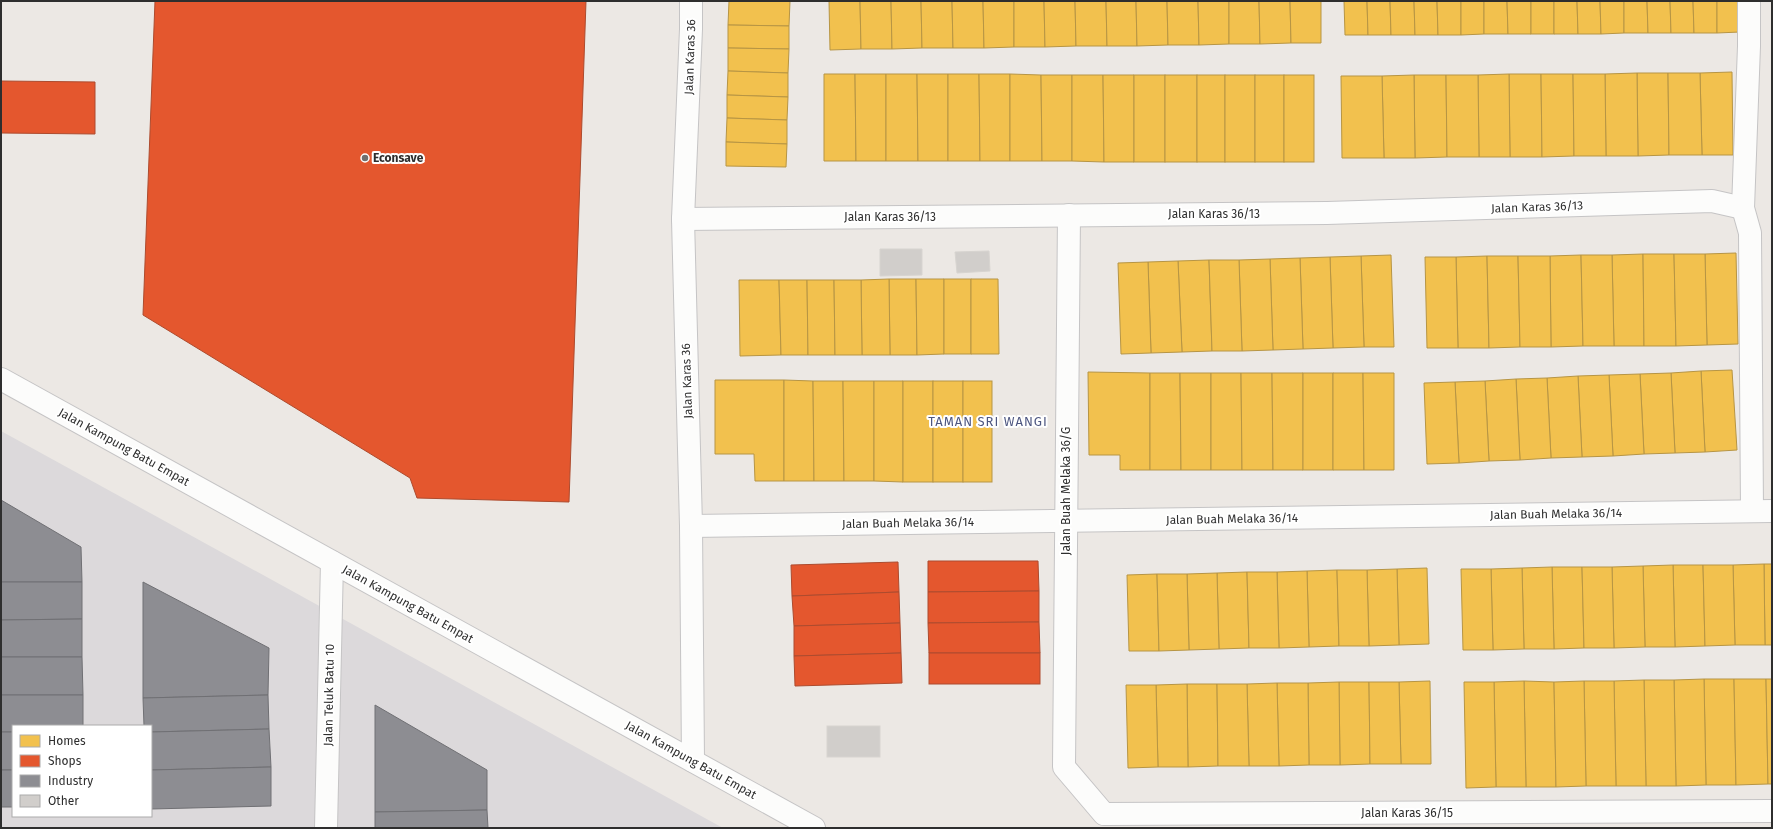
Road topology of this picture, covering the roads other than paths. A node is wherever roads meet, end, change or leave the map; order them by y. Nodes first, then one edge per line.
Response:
1 (691, 1) edge
2 (1749, 1) edge
3 (1743, 208) junction
4 (1069, 215) junction
5 (683, 219) junction
6 (1, 379) edge
7 (1762, 511) edge
8 (1066, 521) junction
9 (692, 526) junction
10 (332, 562) junction
11 (693, 761) junction
12 (1064, 767) joint
13 (1772, 810) edge
14 (1578, 820) edge
15 (326, 828) edge
16 (814, 828) edge

1 - 5 street, Jalan Karas 36
2 - 3 street
3 - 4 street, Jalan Karas 36/13
3 - 7 street
4 - 5 street, Jalan Karas 36/13
4 - 8 street, Jalan Buah Melaka 36/G
5 - 9 street, Jalan Karas 36
6 - 10 street, Jalan Kampung Batu Empat
7 - 8 street, Jalan Buah Melaka 36/14
8 - 9 street, Jalan Buah Melaka 36/14
8 - 12 street, Jalan Buah Melaka 36/G
9 - 11 street, Jalan Karas 36
10 - 11 street, Jalan Kampung Batu Empat
10 - 15 street, Jalan Teluk Batu 10
11 - 16 street, Jalan Kampung Batu Empat
12 - 14 street, Jalan Karas 36/15
13 - 14 street, Jalan Karas 36/15

